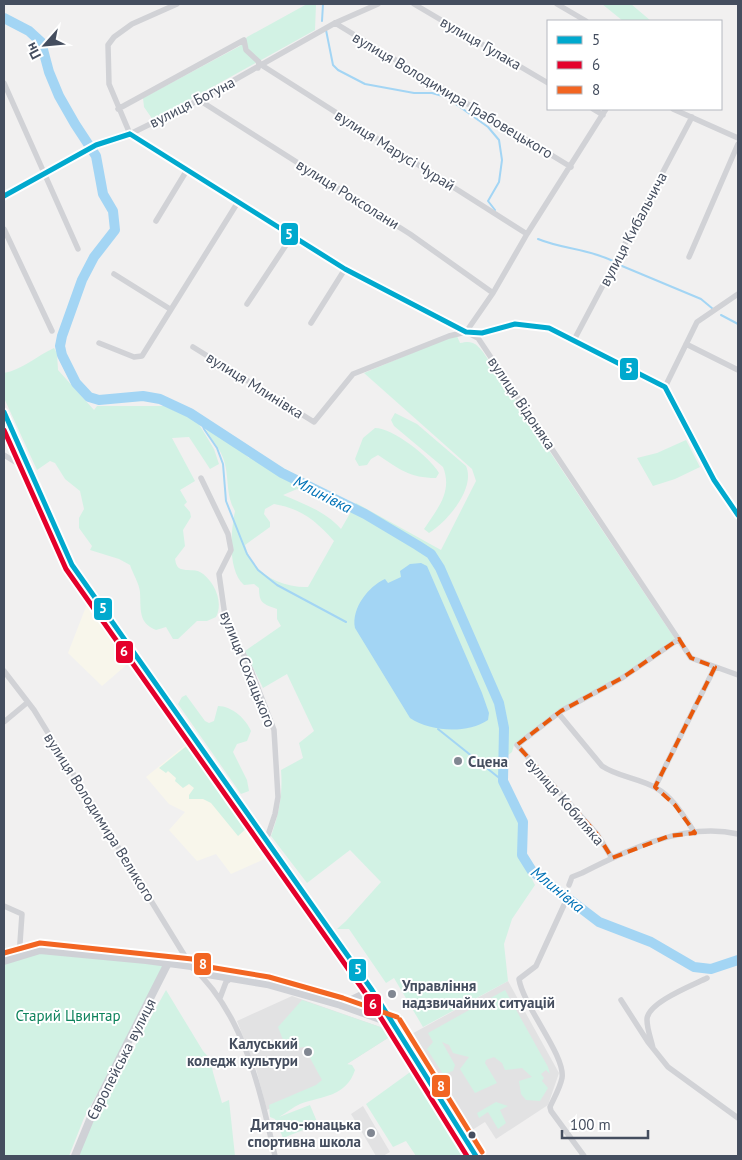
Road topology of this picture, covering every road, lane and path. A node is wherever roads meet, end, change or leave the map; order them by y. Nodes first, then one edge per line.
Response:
1 (177, 4) edge
2 (378, 4) edge
3 (414, 4) edge
4 (557, 4) edge
5 (584, 20) edge
6 (335, 23) junction
7 (260, 67) junction
8 (547, 82) edge
9 (4, 83) edge
10 (199, 100) junction
11 (118, 109) junction
12 (675, 110) edge
13 (604, 112) edge
14 (692, 117) junction
15 (130, 134) junction
16 (738, 138) edge
17 (738, 144) edge
18 (571, 167) junction
19 (187, 170) junction
20 (45, 172) junction
21 (4, 196) edge
22 (238, 202) junction
23 (156, 221) dead end
24 (4, 229) edge
25 (527, 234) junction
26 (292, 236) junction
27 (78, 249) dead end
28 (689, 257) dead end
29 (345, 269) junction
30 (114, 274) dead end
31 (493, 293) junction
32 (738, 294) edge
33 (247, 304) dead end
34 (170, 309) junction
35 (310, 323) dead end
36 (52, 331) dead end
37 (466, 332) junction
38 (574, 340) junction
39 (99, 343) dead end
40 (686, 344) junction
41 (193, 347) dead end
42 (738, 370) edge
43 (665, 387) junction
44 (4, 412) edge
45 (4, 455) edge
46 (28, 463) junction
47 (201, 478) dead end
48 (738, 515) edge
49 (678, 639) junction
50 (716, 667) junction
51 (4, 671) edge
52 (738, 675) edge
53 (28, 702) junction
54 (559, 714) junction
55 (4, 722) edge
56 (655, 787) junction
57 (695, 833) junction
58 (738, 834) edge
59 (265, 837) junction
60 (612, 858) junction
61 (569, 885) dead end
62 (564, 905) dead end
63 (4, 906) edge
64 (19, 956) junction
65 (4, 961) edge
66 (168, 963) junction
67 (191, 966) junction
68 (233, 977) junction
69 (707, 978) dead end
70 (372, 990) junction
71 (220, 998) junction
72 (621, 1000) dead end
73 (341, 1005) junction
74 (394, 1024) junction
75 (653, 1050) junction
76 (738, 1118) edge
77 (75, 1156) edge
78 (274, 1156) edge
79 (476, 1156) edge
80 (584, 1156) edge

1 - 11 street
2 - 6 street, вулиця Богуна
3 - 8 street, вулиця Гулака
4 - 5 street
6 - 7 street, вулиця Богуна
6 - 18 street, вулиця Володимира Грабовецького
7 - 10 street, вулиця Богуна
7 - 11 street
7 - 25 street, вулиця Марусі Чурай
9 - 20 street
10 - 15 street, вулиця Богуна
10 - 31 street, вулиця Роксолани
11 - 15 street
12 - 14 street
13 - 18 street
14 - 16 street
14 - 38 street, вулиця Кибальчича
15 - 19 street, вулиця Відоняка
15 - 20 street, вулиця Богуна
17 - 28 street
18 - 25 street
19 - 22 street, вулиця Відоняка
19 - 23 street
20 - 21 street, вулиця Богуна
20 - 27 street
22 - 26 street, вулиця Відоняка
22 - 34 street
24 - 36 street
25 - 31 street
26 - 29 street, вулиця Відоняка
26 - 33 street
29 - 35 street
29 - 37 street, вулиця Відоняка
30 - 34 street
31 - 37 street
32 - 40 street
34 - 39 street
37 - 38 street
37 - 41 street, вулиця Млинівка
37 - 49 street, вулиця Відоняка
38 - 43 street
40 - 42 street
40 - 43 street
43 - 48 street
44 - 46 main road
45 - 46 street
46 - 59 main road
47 - 59 street, вулиця Сохацького
49 - 50 street, вулиця Відоняка
49 - 54 street
50 - 52 street, вулиця Відоняка
50 - 56 street
51 - 53 street, вулиця Володимира Великого
53 - 55 street
53 - 67 street, вулиця Володимира Великого
54 - 56 street
54 - 60 street, вулиця Кобиляка
56 - 57 street
57 - 58 street
57 - 60 street
59 - 70 main road
60 - 61 street
62 - 80 street
63 - 64 street
64 - 65 main road
64 - 66 main road
66 - 67 main road
66 - 77 main road, Європейська вулиця
67 - 68 main road
67 - 71 street, вулиця Володимира Великого
68 - 71 street
68 - 73 main road
69 - 75 street
70 - 73 main road
70 - 74 main road
71 - 78 street, вулиця Володимира Великого
72 - 75 street
73 - 74 main road
74 - 79 main road
75 - 76 street

